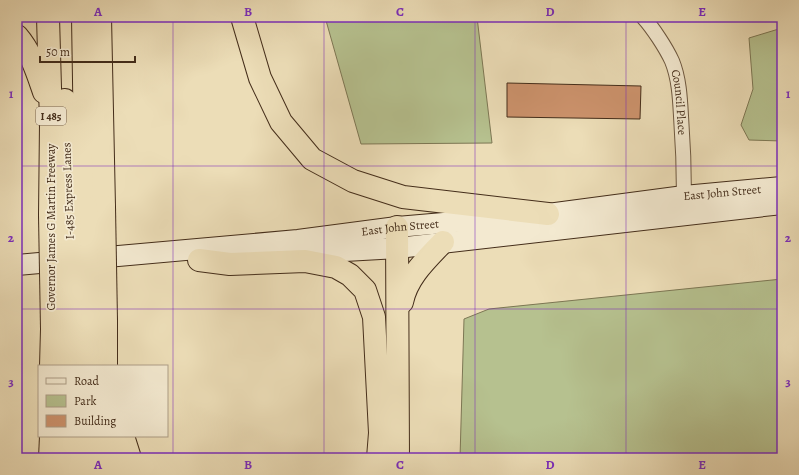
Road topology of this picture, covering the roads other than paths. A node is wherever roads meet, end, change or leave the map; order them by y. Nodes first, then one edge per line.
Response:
1 (48, 17) edge
2 (62, 17) edge
3 (83, 17) edge
4 (100, 17) edge
5 (242, 17) edge
6 (644, 17) edge
7 (17, 36) edge
8 (51, 154) junction
9 (782, 187) edge
10 (684, 196) junction
11 (782, 204) edge
12 (77, 210) junction
13 (548, 214) junction
14 (397, 237) junction
15 (444, 242) junction
16 (199, 260) junction
17 (17, 265) edge
18 (17, 278) edge
19 (79, 326) junction
20 (398, 327) junction
21 (101, 364) edge
22 (53, 365) edge
23 (70, 365) edge
24 (51, 437) edge
25 (68, 437) edge
26 (86, 437) edge
27 (106, 437) edge
28 (123, 437) edge
29 (50, 458) edge
30 (68, 458) edge
31 (85, 458) edge
32 (106, 458) edge
33 (130, 458) edge
34 (378, 458) edge
35 (398, 458) edge

1 - 8 highway, Governor James G Martin Freeway / I 485
2 - 12 highway, I-485 Express Lanes / I 485
3 - 12 highway, I-485 Express Lanes / I 485
4 - 12 highway, Governor James G Martin Freeway / I 485
5 - 13 highway
6 - 10 street, Council Place
7 - 8 highway
8 - 12 highway, Governor James G Martin Freeway / I 485
9 - 10 main road, East John Street
10 - 13 main road, East John Street
11 - 15 main road, East John Street
12 - 19 highway, Governor James G Martin Freeway / I 485, bridge
12 - 19 highway, Governor James G Martin Freeway / I 485, bridge
13 - 14 main road, East John Street
14 - 15 main road, East John Street
14 - 16 main road, East John Street
14 - 17 main road, East John Street
14 - 20 highway
15 - 20 highway
16 - 18 main road, East John Street
16 - 34 highway
19 - 21 highway, Governor James G Martin Freeway / I 485
19 - 22 highway, Governor James G Martin Freeway / I 485
19 - 23 highway, I 485
20 - 35 highway
24 - 29 highway
25 - 30 highway
26 - 31 highway
27 - 32 highway
28 - 33 highway

